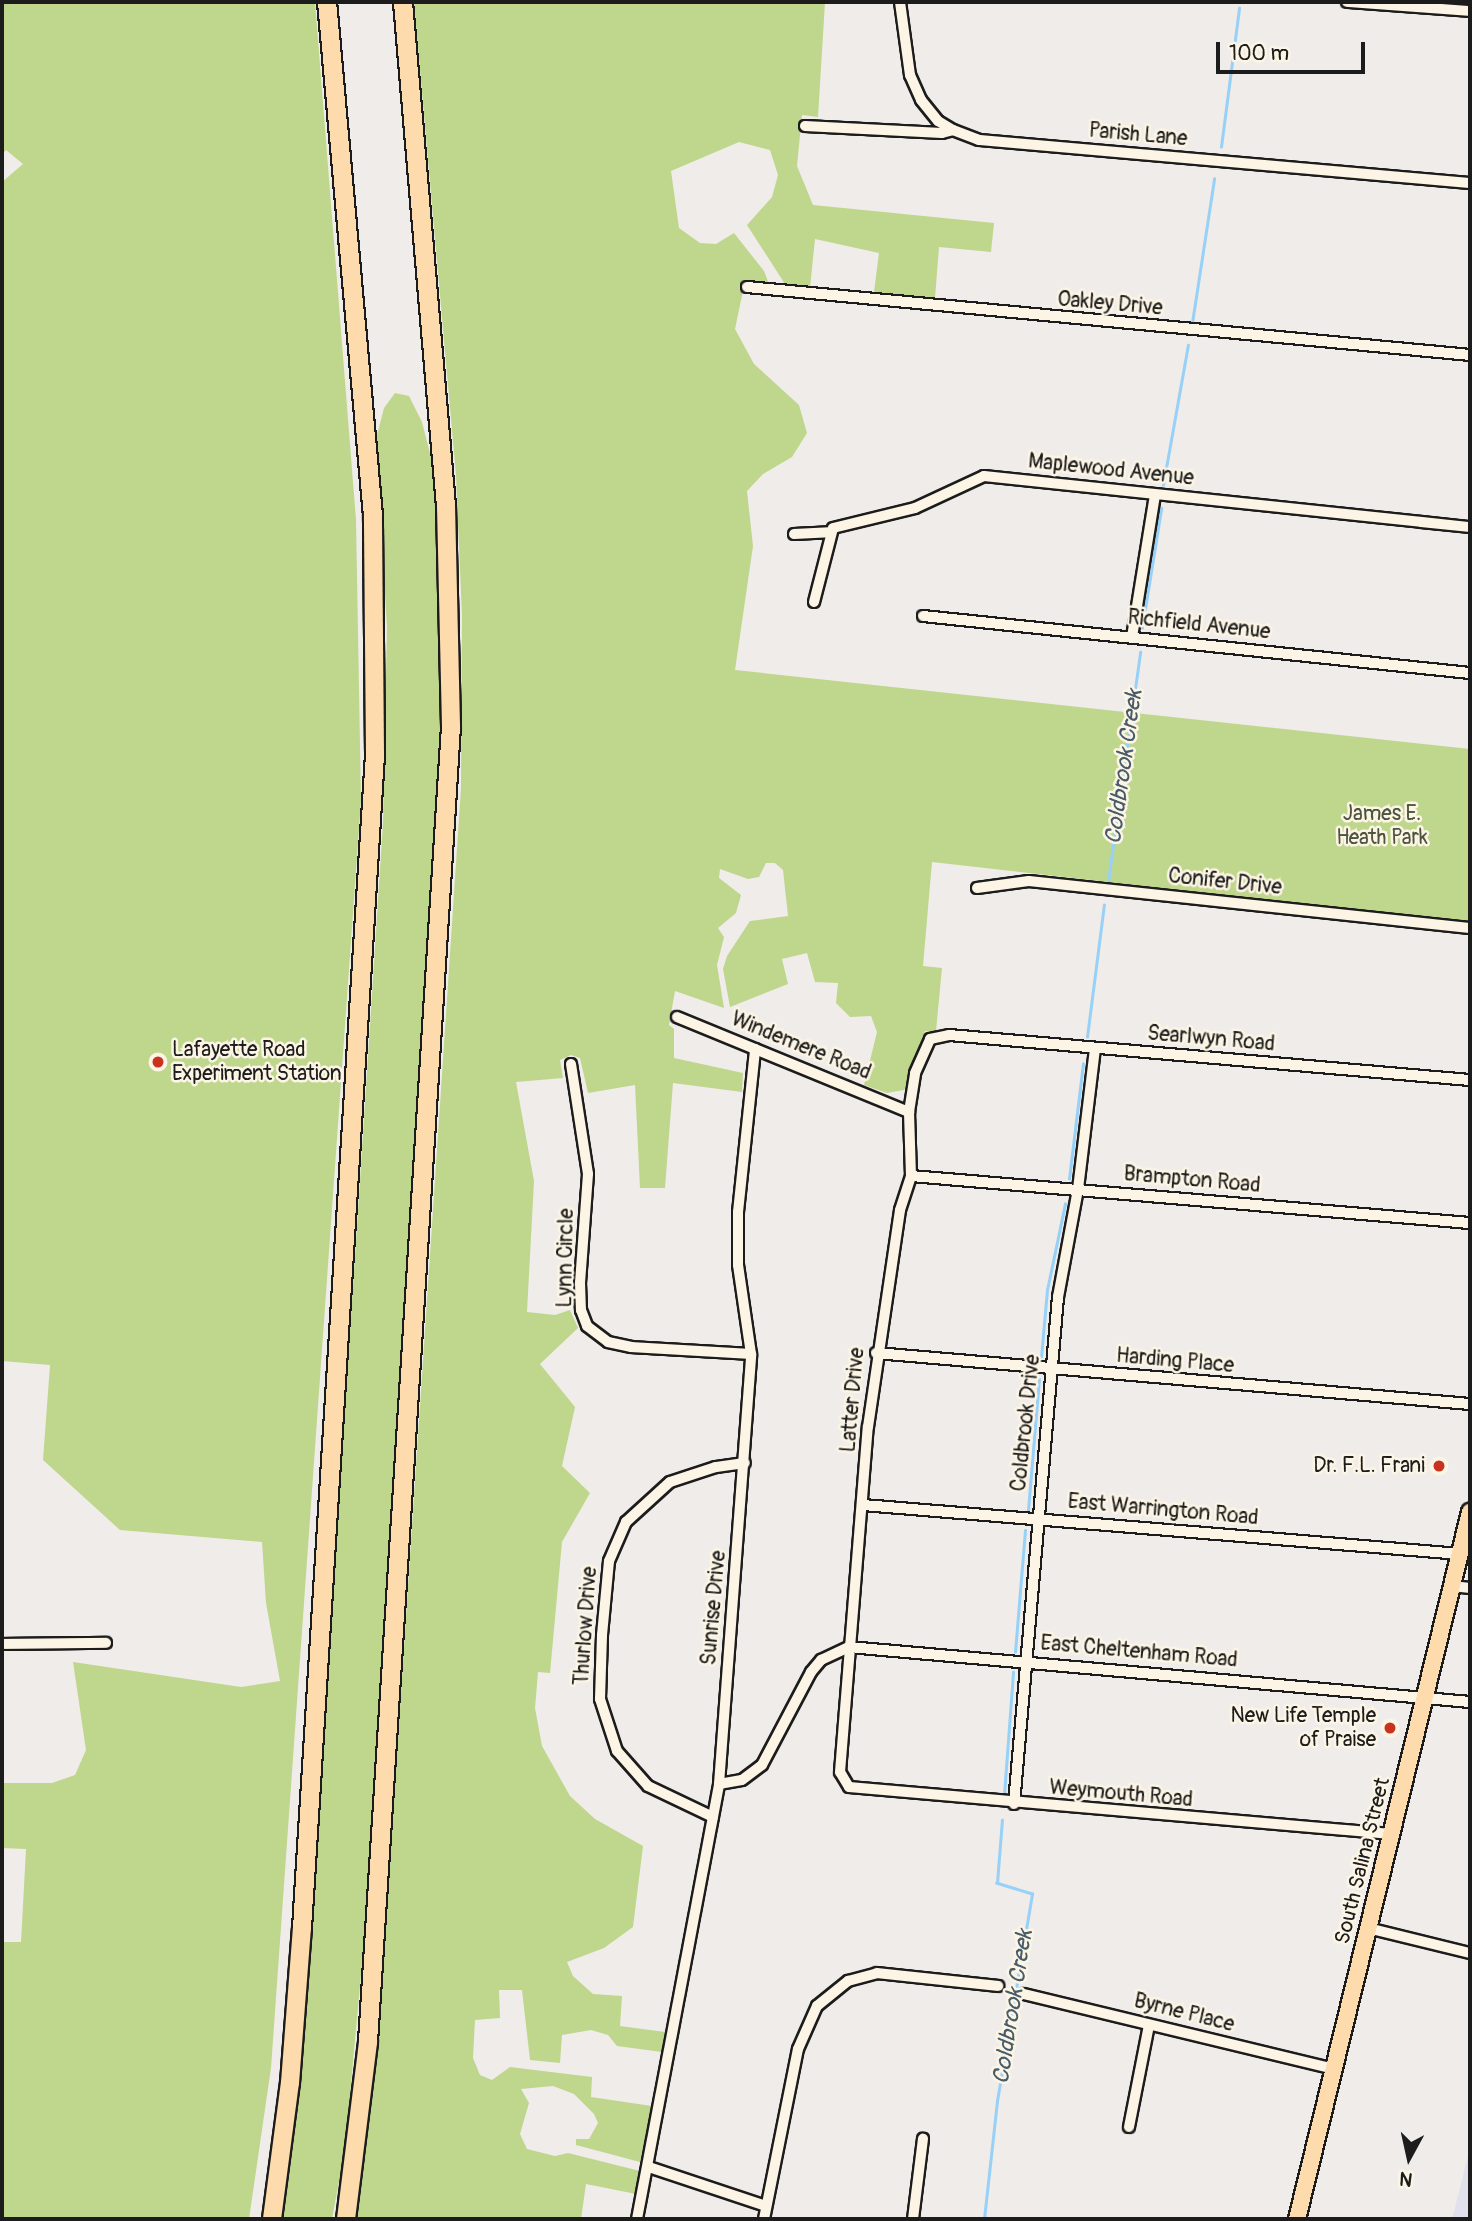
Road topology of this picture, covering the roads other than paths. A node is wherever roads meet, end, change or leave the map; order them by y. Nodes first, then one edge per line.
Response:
1 (327, 2) edge
2 (403, 2) edge
3 (900, 2) edge
4 (1347, 2) edge
5 (1470, 11) edge
6 (805, 126) dead end
7 (953, 130) junction
8 (1470, 183) edge
9 (747, 287) dead end
10 (1470, 355) edge
11 (1155, 495) junction
12 (1470, 527) edge
13 (829, 532) junction
14 (794, 534) dead end
15 (814, 602) dead end
16 (923, 616) dead end
17 (1132, 637) junction
18 (1470, 673) edge
19 (977, 888) dead end
20 (1470, 928) edge
21 (677, 1017) dead end
22 (949, 1035) joint
23 (755, 1049) junction
24 (1095, 1049) junction
25 (571, 1064) dead end
26 (1470, 1080) edge
27 (909, 1112) junction
28 (911, 1176) junction
29 (1078, 1189) junction
30 (1470, 1223) edge
31 (876, 1353) junction
32 (751, 1354) junction
33 (1051, 1369) junction
34 (1470, 1404) edge
35 (745, 1463) junction
36 (863, 1505) junction
37 (1470, 1512) edge
38 (1036, 1519) junction
39 (1460, 1554) junction
40 (1452, 1586) junction
41 (1470, 1588) edge
42 (106, 1643) dead end
43 (2, 1644) edge
44 (849, 1647) junction
45 (1023, 1660) junction
46 (1425, 1695) junction
47 (1470, 1702) edge
48 (719, 1784) junction
49 (849, 1787) joint
50 (1014, 1804) junction
51 (713, 1817) junction
52 (1391, 1834) junction
53 (1368, 1928) junction
54 (1470, 1953) edge
55 (998, 1986) dead end
56 (1024, 1994) dead end
57 (1149, 2025) junction
58 (1334, 2069) junction
59 (1129, 2127) dead end
60 (923, 2139) dead end
61 (649, 2166) junction
62 (766, 2206) junction
63 (272, 2219) edge
64 (346, 2219) edge
65 (637, 2219) edge
66 (764, 2219) edge
67 (913, 2219) edge
68 (1297, 2219) edge

1 - 63 highway
2 - 64 highway
3 - 7 street
4 - 5 street
6 - 7 street, Parish Lane
7 - 8 street, Parish Lane
9 - 10 street, Oakley Drive
11 - 12 street, Maplewood Avenue
11 - 13 street, Maplewood Avenue
11 - 17 street
13 - 14 street, Maplewood Avenue
13 - 15 street
16 - 17 street, Richfield Avenue
17 - 18 street, Richfield Avenue
19 - 20 street, Conifer Drive
21 - 23 street, Windemere Road
22 - 24 street, Searlwyn Road
22 - 27 street, Latter Drive
23 - 27 street, Windemere Road
23 - 32 street, Sunrise Drive
24 - 26 street, Searlwyn Road
24 - 29 street, Coldbrook Drive
25 - 32 street, Lynn Circle
27 - 28 street, Latter Drive
28 - 29 street, Brampton Road
28 - 31 street, Latter Drive
29 - 30 street, Brampton Road
29 - 33 street, Coldbrook Drive
31 - 33 street, Harding Place
31 - 36 street, Latter Drive
32 - 35 street, Sunrise Drive
33 - 34 street, Harding Place
33 - 38 street, Coldbrook Drive
35 - 48 street, Sunrise Drive
35 - 51 street, Thurlow Drive
36 - 38 street, East Warrington Road
36 - 44 street, Latter Drive
37 - 39 main road, South Salina Street
38 - 39 street, East Warrington Road
38 - 45 street, Coldbrook Drive
39 - 40 main road, South Salina Street
40 - 41 street
40 - 46 main road, South Salina Street
42 - 43 street
44 - 45 street, East Cheltenham Road
44 - 48 street
44 - 49 street, Latter Drive
45 - 46 street, East Cheltenham Road
45 - 50 street, Coldbrook Drive
46 - 47 street, East Cheltenham Road
46 - 52 main road, South Salina Street
48 - 51 street, Sunrise Drive
49 - 50 street, Weymouth Road
50 - 52 street, Weymouth Road
51 - 61 street, Sunrise Drive
52 - 53 main road, South Salina Street
53 - 54 street
53 - 58 main road, South Salina Street
55 - 62 street
56 - 57 street, Byrne Place
57 - 58 street, Byrne Place
57 - 59 street
58 - 68 main road, South Salina Street
60 - 67 street
61 - 62 street
61 - 65 street, Sunrise Drive
62 - 66 street

